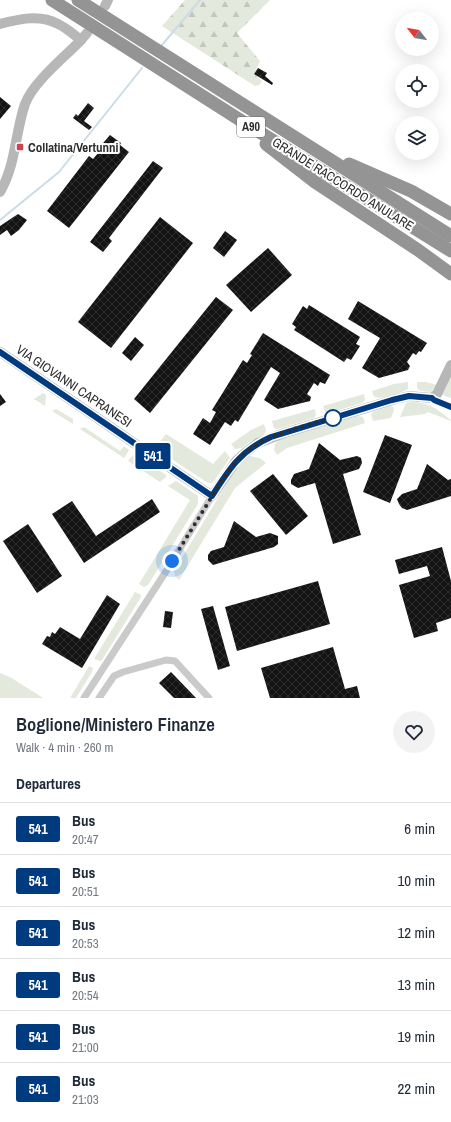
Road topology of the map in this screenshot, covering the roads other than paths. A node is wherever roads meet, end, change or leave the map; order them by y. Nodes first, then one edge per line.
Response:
1 (52, 0) edge
2 (78, 0) edge
3 (0, 24) edge
4 (237, 118) junction
5 (306, 145) junction
6 (0, 192) edge
7 (451, 214) edge
8 (451, 236) edge
9 (451, 251) edge
10 (451, 274) edge
11 (0, 352) edge
12 (451, 365) edge
13 (432, 398) junction
14 (451, 407) edge
15 (212, 496) junction
16 (84, 698) edge
17 (99, 698) edge
18 (209, 698) edge

1 - 4 highway, GRANDE RACCORDO ANULARE / A90
2 - 5 highway, GRANDE RACCORDO ANULARE / A90
3 - 6 street
4 - 9 highway, GRANDE RACCORDO ANULARE / A90
4 - 10 highway
5 - 7 highway
5 - 8 highway, GRANDE RACCORDO ANULARE / A90
11 - 15 street, VIA GIOVANNI CAPRANESI
12 - 13 street
13 - 14 street
13 - 15 street
15 - 16 street
17 - 18 street

